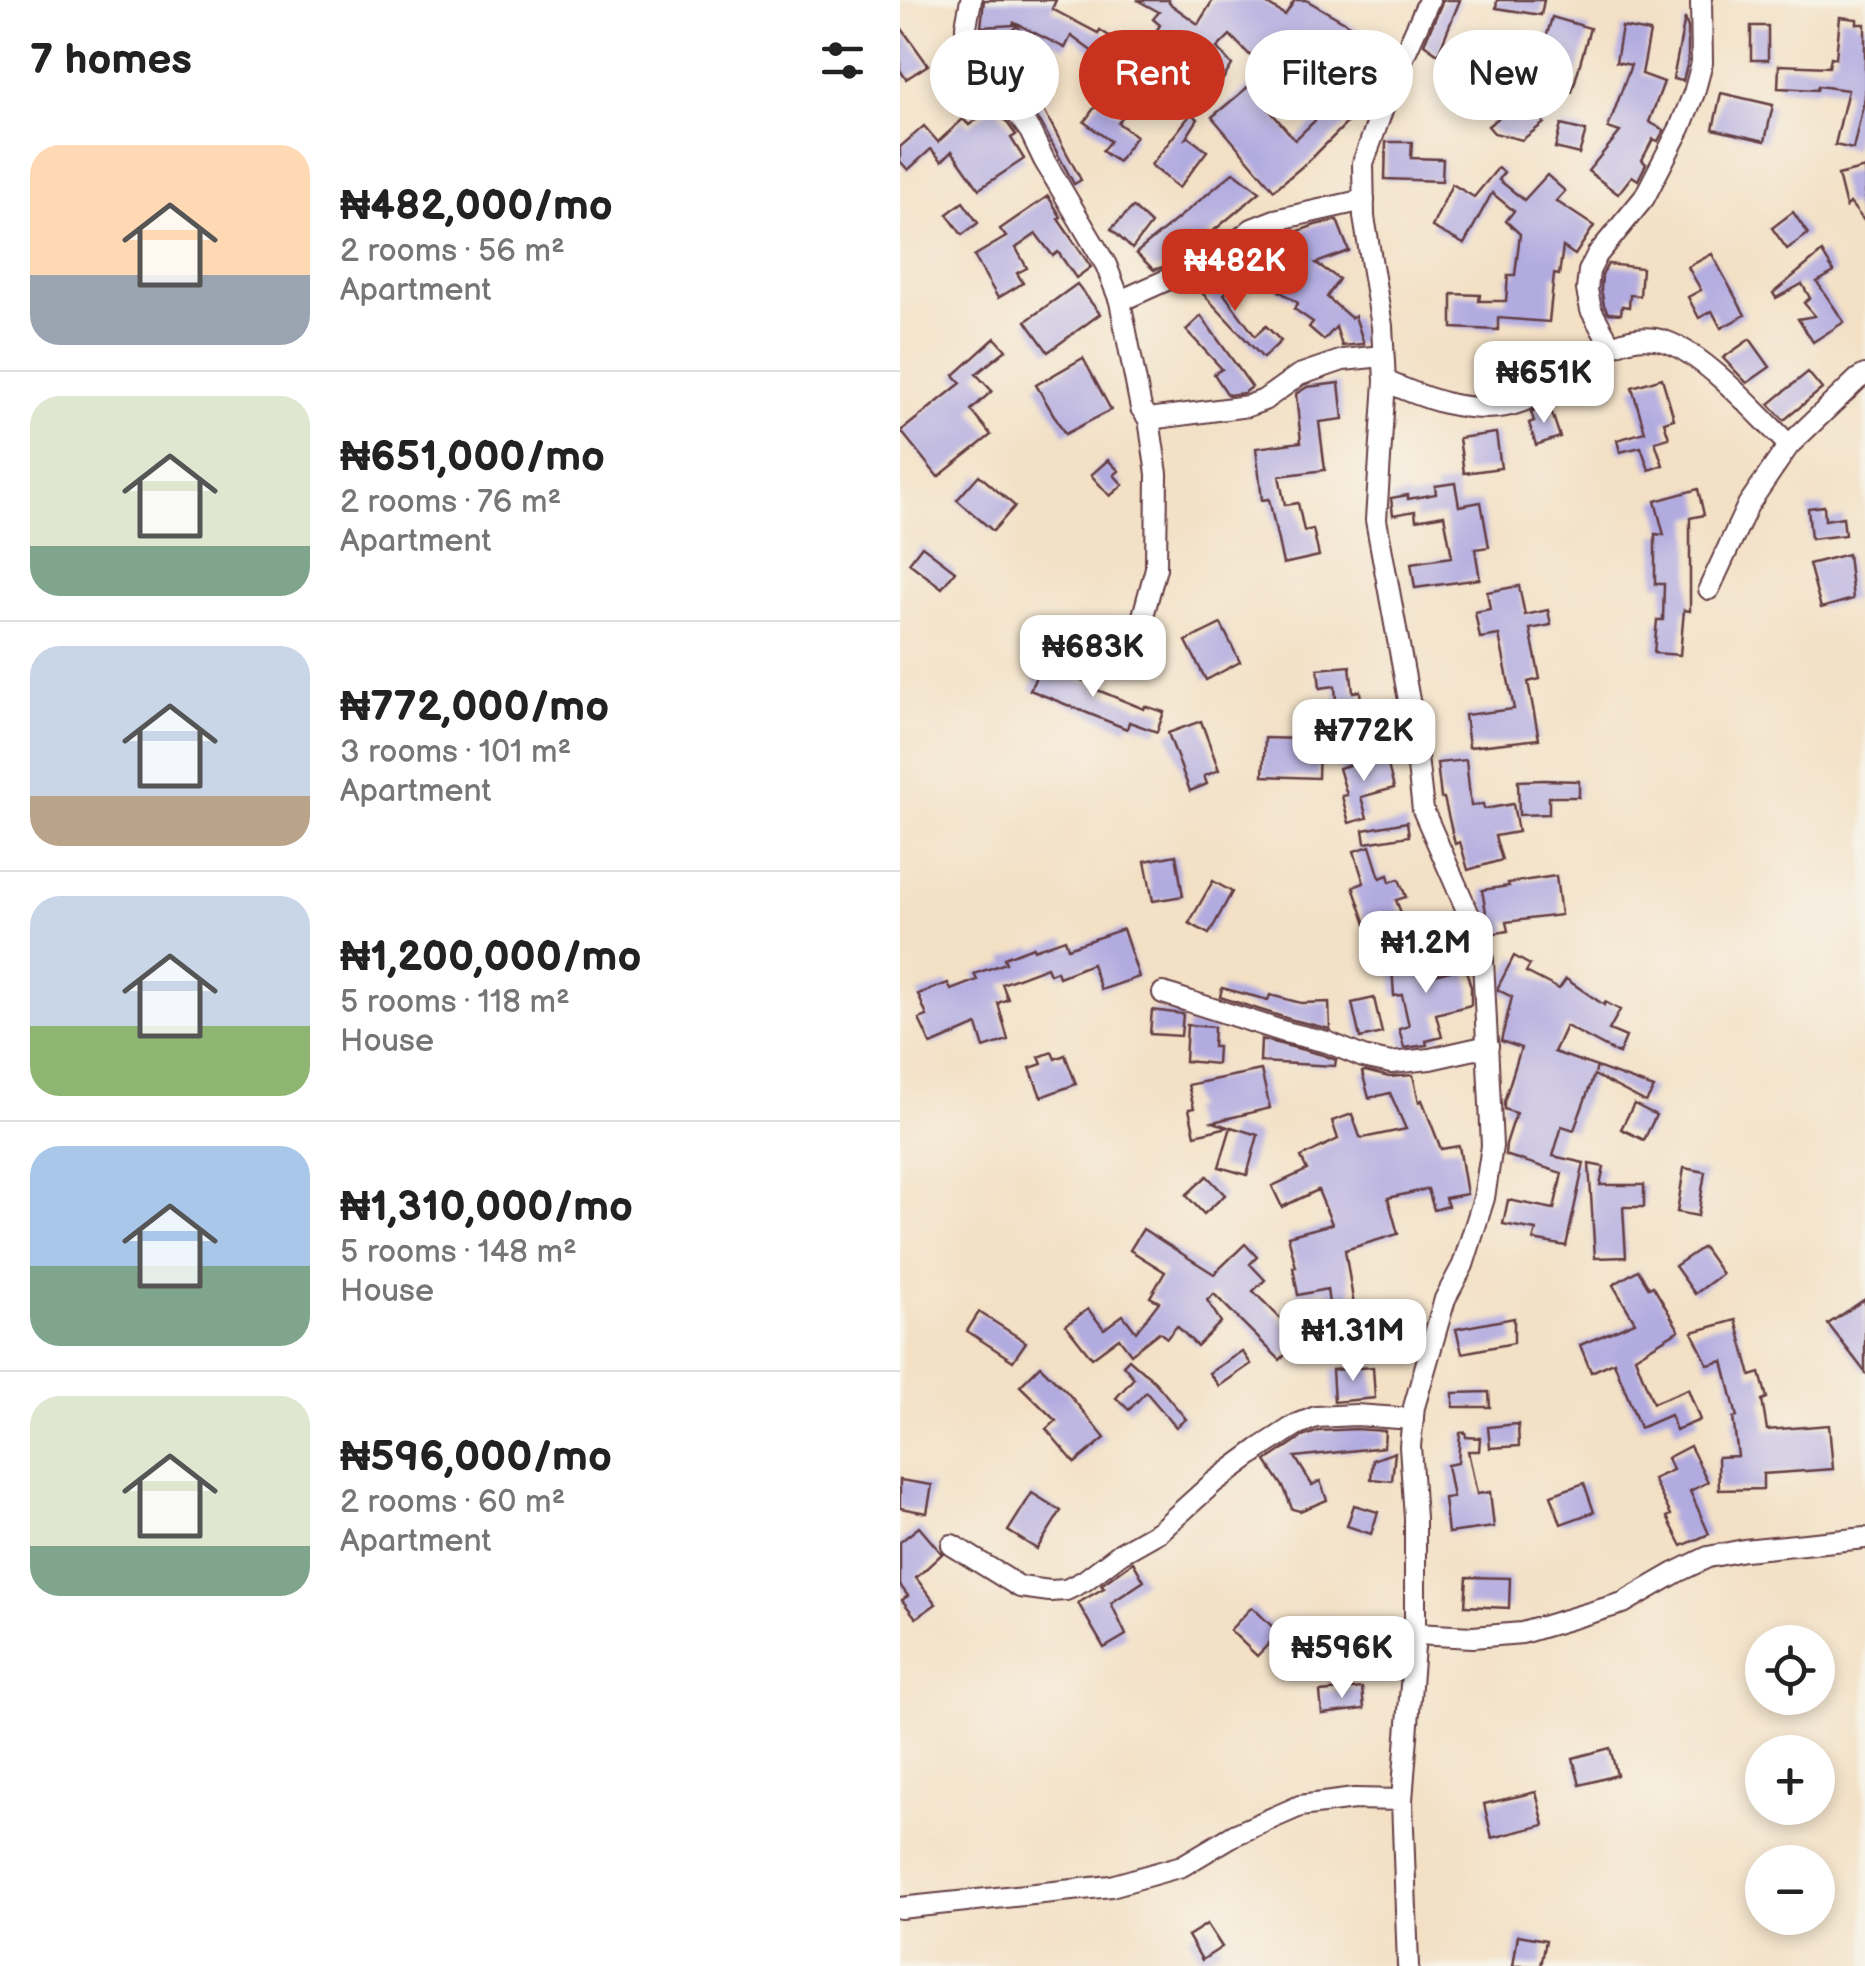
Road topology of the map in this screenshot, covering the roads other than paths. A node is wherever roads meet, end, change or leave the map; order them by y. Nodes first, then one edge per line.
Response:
1 (971, 0) edge
2 (1429, 0) edge
3 (1701, 0) edge
4 (1364, 200) junction
5 (1120, 300) junction
6 (1611, 346) junction
7 (1383, 356) junction
8 (1865, 375) edge
9 (1385, 381) junction
10 (1150, 419) junction
11 (1789, 445) junction
12 (1709, 589) dead end
13 (1136, 638) dead end
14 (1163, 993) dead end
15 (1488, 1046) junction
16 (1413, 1418) junction
17 (1865, 1538) edge
18 (952, 1546) dead end
19 (1415, 1634) junction
20 (1402, 1800) junction
21 (900, 1908) edge
22 (1408, 1966) edge

1 - 5 street
2 - 4 street
3 - 6 street
4 - 5 street
4 - 7 street
5 - 10 street
6 - 9 street
6 - 11 street
7 - 9 street
7 - 10 street
8 - 11 street
9 - 15 street
10 - 13 street
11 - 12 street
14 - 15 street
15 - 16 street
16 - 18 street
16 - 19 street
17 - 19 street
19 - 20 street
20 - 21 street
20 - 22 street

